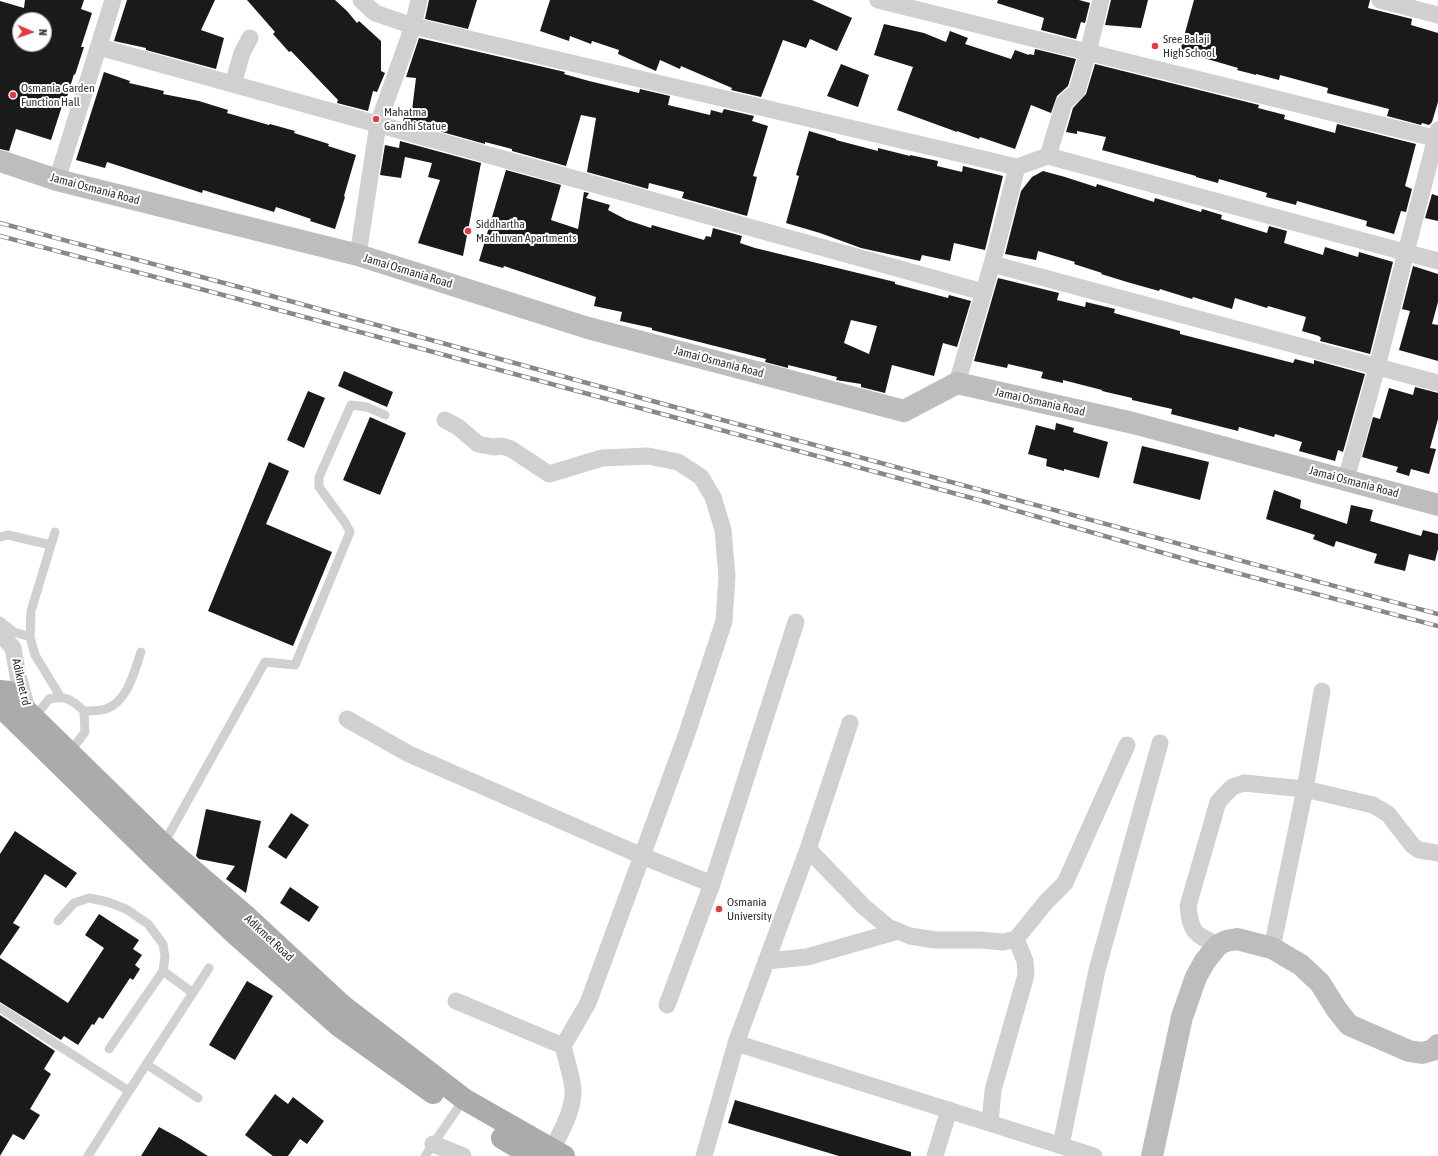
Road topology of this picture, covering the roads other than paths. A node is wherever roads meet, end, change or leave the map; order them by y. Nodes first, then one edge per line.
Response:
1 (113, 0) edge
2 (361, 0) edge
3 (419, 0) edge
4 (878, 0) edge
5 (1101, 0) edge
6 (1380, 0) edge
7 (376, 7) edge
8 (1438, 15) edge
9 (413, 26) junction
10 (250, 38) dead end
11 (99, 46) junction
12 (1088, 52) junction
13 (233, 84) junction
14 (378, 124) junction
15 (1437, 136) edge
16 (1048, 156) junction
17 (0, 162) edge
18 (1016, 168) junction
19 (57, 180) junction
20 (1406, 252) junction
21 (358, 255) junction
22 (1438, 261) edge
23 (992, 264) junction
24 (983, 292) junction
25 (1377, 367) junction
26 (957, 383) junction
27 (1438, 383) edge
28 (385, 415) dead end
29 (445, 420) dead end
30 (1346, 479) junction
31 (1438, 505) edge
32 (55, 532) dead end
33 (0, 537) edge
34 (51, 545) junction
35 (0, 622) edge
36 (796, 622) dead end
37 (0, 633) edge
38 (30, 637) junction
39 (141, 652) dead end
40 (0, 691) edge
41 (1322, 691) dead end
42 (60, 696) junction
43 (0, 706) edge
44 (84, 711) junction
45 (31, 715) junction
46 (347, 720) dead end
47 (850, 723) dead end
48 (1160, 743) dead end
49 (1128, 745) dead end
50 (70, 753) junction
51 (1305, 788) junction
52 (808, 849) junction
53 (159, 851) junction
54 (1438, 853) edge
55 (642, 856) junction
56 (712, 884) junction
57 (58, 920) dead end
58 (898, 931) junction
59 (1016, 939) junction
60 (1218, 945) junction
61 (1272, 948) junction
62 (766, 961) junction
63 (209, 968) dead end
64 (163, 971) junction
65 (193, 994) junction
66 (456, 1001) dead end
67 (668, 1004) dead end
68 (0, 1008) edge
69 (736, 1043) junction
70 (1438, 1045) edge
71 (563, 1046) junction
72 (109, 1049) dead end
73 (146, 1064) junction
74 (129, 1091) junction
75 (198, 1098) dead end
76 (460, 1104) junction
77 (949, 1110) junction
78 (990, 1123) junction
79 (1061, 1145) junction
80 (429, 1150) edge
81 (549, 1154) edge
82 (88, 1156) edge
83 (464, 1156) edge
84 (704, 1156) edge
85 (935, 1156) edge
86 (1094, 1156) edge
87 (1152, 1156) edge

1 - 11 street
2 - 7 street
3 - 9 street
4 - 12 street
5 - 12 street
6 - 8 street
7 - 9 street
9 - 14 street
9 - 18 street
10 - 13 street
11 - 13 street
11 - 19 street
12 - 15 street
12 - 16 street
13 - 14 street
14 - 21 street
14 - 24 street
15 - 20 street
16 - 18 street
16 - 20 street
17 - 19 street, Jamai Osmania Road
18 - 23 street
19 - 21 street, Jamai Osmania Road
20 - 22 street
20 - 25 street
21 - 26 street, Jamai Osmania Road
23 - 24 street
23 - 25 street
24 - 26 street
25 - 27 street
25 - 30 street
26 - 30 street, Jamai Osmania Road
28 - 53 lane
29 - 55 street
30 - 31 street, Jamai Osmania Road
32 - 34 lane
33 - 34 lane
34 - 38 lane
35 - 38 lane
36 - 56 street
37 - 45 street, Adikmet rd
38 - 42 lane
39 - 44 lane
40 - 45 main road, Adikmet Road
41 - 51 street
42 - 44 lane
42 - 45 lane
43 - 53 main road, Adikmet Road
44 - 50 lane
45 - 50 main road, Adikmet Road
46 - 55 street
47 - 52 street
48 - 79 street
49 - 59 street
50 - 53 main road, Adikmet Road
51 - 54 street
51 - 60 street
51 - 61 street
52 - 58 street
52 - 62 street
53 - 76 main road, Adikmet Road
55 - 56 street
55 - 71 street
56 - 67 street
57 - 64 lane
58 - 59 street
58 - 62 street
59 - 78 street
60 - 61 street
60 - 87 street
61 - 70 street
62 - 69 street
63 - 65 lane
64 - 65 lane
64 - 72 lane
65 - 73 lane
66 - 71 street
68 - 74 lane
69 - 77 street
69 - 84 street
71 - 81 street
73 - 74 lane
73 - 75 lane
74 - 82 lane
76 - 80 lane
76 - 81 main road, Adikmet Road
77 - 78 street
77 - 85 street
78 - 79 street
79 - 86 street
80 - 83 street

